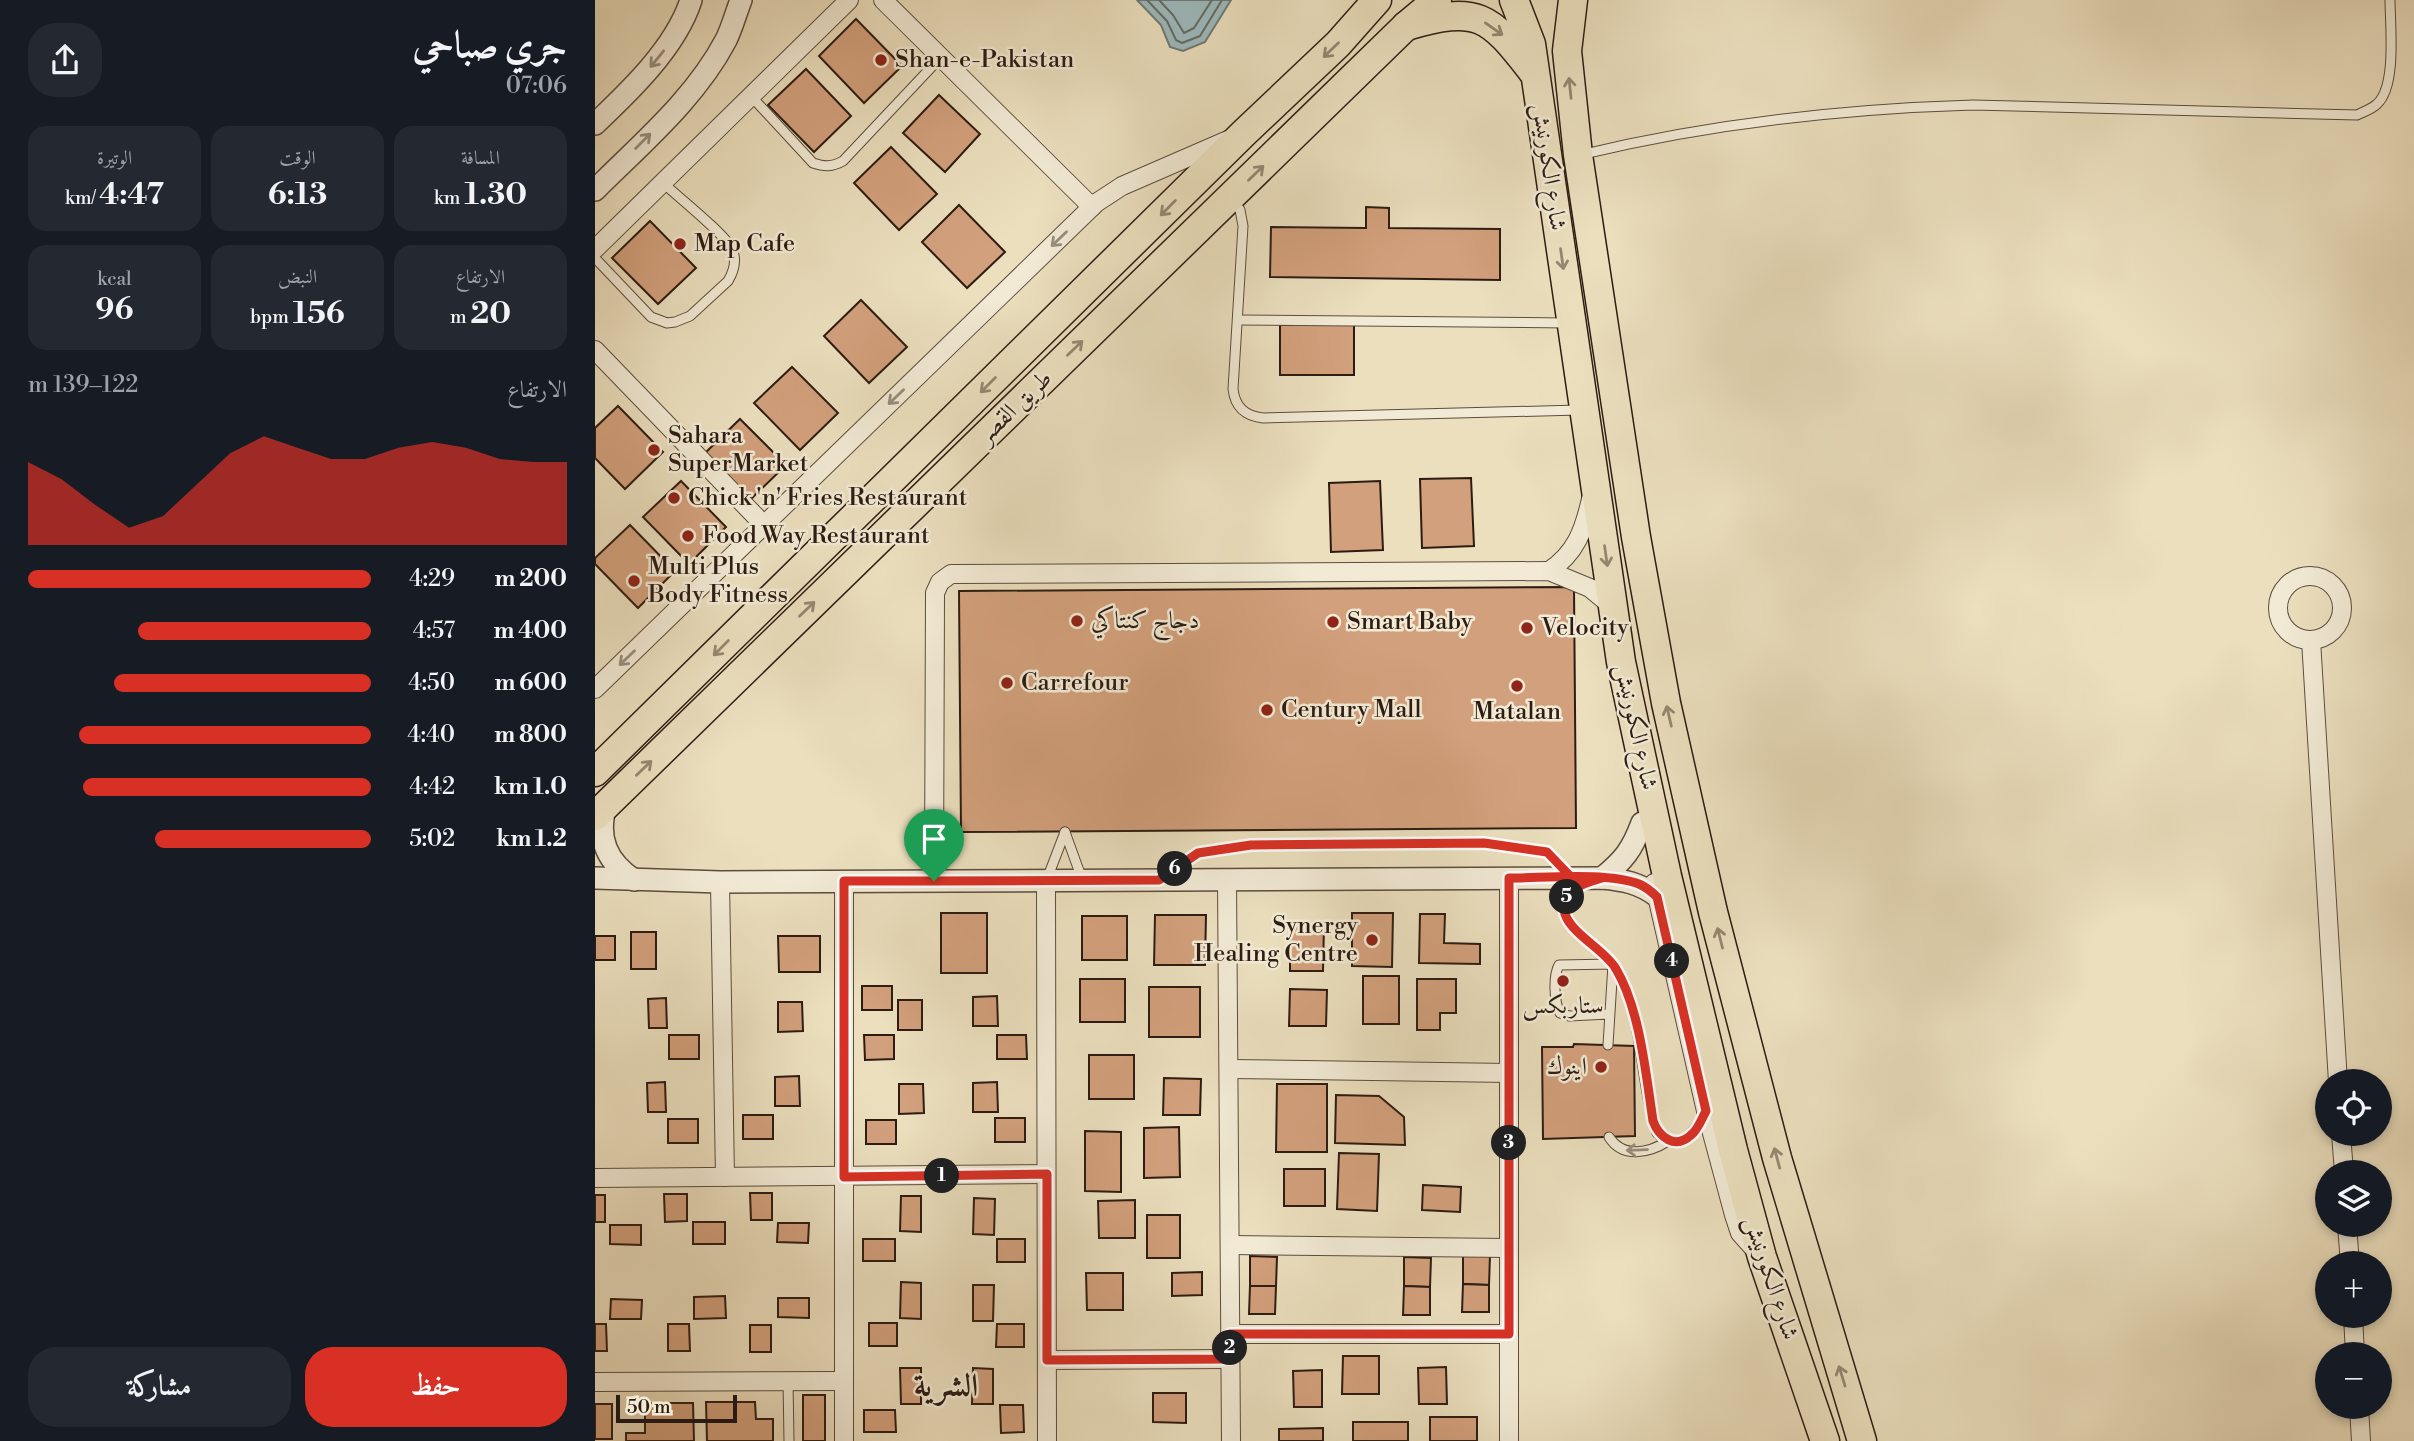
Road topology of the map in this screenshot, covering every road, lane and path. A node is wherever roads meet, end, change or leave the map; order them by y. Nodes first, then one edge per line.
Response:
1 (691, 0) edge
2 (741, 0) edge
3 (849, 0) edge
4 (883, 0) edge
5 (1377, 0) edge
6 (1437, 0) edge
7 (1514, 0) edge
8 (1573, 0) edge
9 (2390, 0) edge
10 (1406, 26) junction
11 (941, 57) junction
12 (1536, 77) junction
13 (750, 95) junction
14 (595, 124) edge
15 (1244, 133) junction
16 (1578, 155) junction
17 (662, 182) junction
18 (595, 190) edge
19 (1231, 197) junction
20 (1092, 207) junction
21 (595, 249) edge
22 (595, 258) edge
23 (1238, 320) junction
24 (1572, 323) junction
25 (595, 349) edge
26 (1584, 410) junction
27 (1595, 483) junction
28 (765, 525) junction
29 (1549, 571) junction
30 (1613, 607) junction
31 (2311, 640) dead end
32 (1621, 662) junction
33 (595, 689) edge
34 (595, 772) edge
35 (600, 810) edge
36 (1642, 823) junction
37 (595, 878) edge
38 (1509, 878) junction
39 (1572, 878) junction
40 (1602, 878) junction
41 (634, 880) junction
42 (1159, 880) junction
43 (1227, 880) junction
44 (844, 881) junction
45 (934, 881) junction
46 (1046, 881) junction
47 (1082, 881) junction
48 (720, 882) junction
49 (1657, 897) junction
50 (1613, 964) junction
51 (1609, 1014) junction
52 (1608, 1045) dead end
53 (1229, 1069) junction
54 (2337, 1069) edge
55 (1509, 1073) junction
56 (1706, 1111) junction
57 (1609, 1137) dead end
58 (1668, 1140) junction
59 (1047, 1174) junction
60 (725, 1177) junction
61 (844, 1177) junction
62 (595, 1178) edge
63 (1230, 1245) junction
64 (1509, 1248) junction
65 (1762, 1257) junction
66 (1230, 1334) junction
67 (1509, 1334) junction
68 (1230, 1359) junction
69 (1047, 1360) junction
70 (788, 1381) junction
71 (844, 1381) junction
72 (595, 1382) edge
73 (2359, 1419) edge
74 (789, 1441) edge
75 (844, 1441) edge
76 (1047, 1441) edge
77 (1231, 1441) edge
78 (1509, 1441) edge
79 (1825, 1441) edge
80 (1862, 1441) edge
81 (2361, 1441) edge

1 -> 14 street
18 -> 2 street
3 - 13 street
4 - 11 street
5 -> 15 main road, طريق القصر
6 - 10 main road, طريق القصر
7 - 12 main road, شارع الكورنيش
16 -> 8 main road, شارع الكورنيش
9 - 16 lane
10 -> 12 main road
19 -> 10 main road, طريق القصر
11 - 13 lane
11 - 20 street
12 -> 24 main road, شارع الكورنيش
13 - 17 street
15 - 20 street
15 -> 34 main road, طريق القصر
80 -> 16 main road, شارع الكورنيش
17 - 21 street
17 - 22 lane
19 - 23 lane
35 -> 19 main road, طريق القصر
20 -> 28 street
23 - 24 lane
23 - 26 lane
24 - 26 main road, شارع الكورنيش
25 - 28 street
26 - 27 main road, شارع الكورنيش
27 - 29 street
27 -> 30 main road, شارع الكورنيش
28 -> 33 street
29 - 30 street
29 - 45 street
30 - 32 main road, شارع الكورنيش
31 - 54 street
32 - 36 street
32 - 65 main road, شارع الكورنيش
35 - 41 street
36 - 40 street
36 - 49 street
37 - 41 street
38 - 39 street
38 - 43 street
38 - 55 street
39 - 40 street
39 - 42 lane
40 - 49 street
40 - 50 lane
41 - 48 street
42 - 43 street
42 - 47 street
43 - 53 street
44 - 45 street
44 - 48 street
44 - 61 street
45 - 46 street
46 - 47 street
46 - 47 lane
46 - 59 street
48 - 60 street
49 - 56 street
50 - 51 lane
50 - 51 lane
50 - 58 lane
51 - 52 lane
53 - 55 street
53 - 63 street
55 - 64 street
56 - 58 lane
56 - 65 street
58 -> 57 lane
59 - 61 street
59 - 69 street
60 - 61 street
60 - 62 street
61 - 71 street
63 - 64 street
63 - 66 street
64 - 67 street
65 - 79 main road, شارع الكورنيش
66 - 67 street
66 - 68 street
67 - 78 street
68 - 69 street
68 - 77 street
69 - 76 street
70 - 71 street
70 - 72 street
70 - 74 lane
71 - 75 street
73 - 81 street

